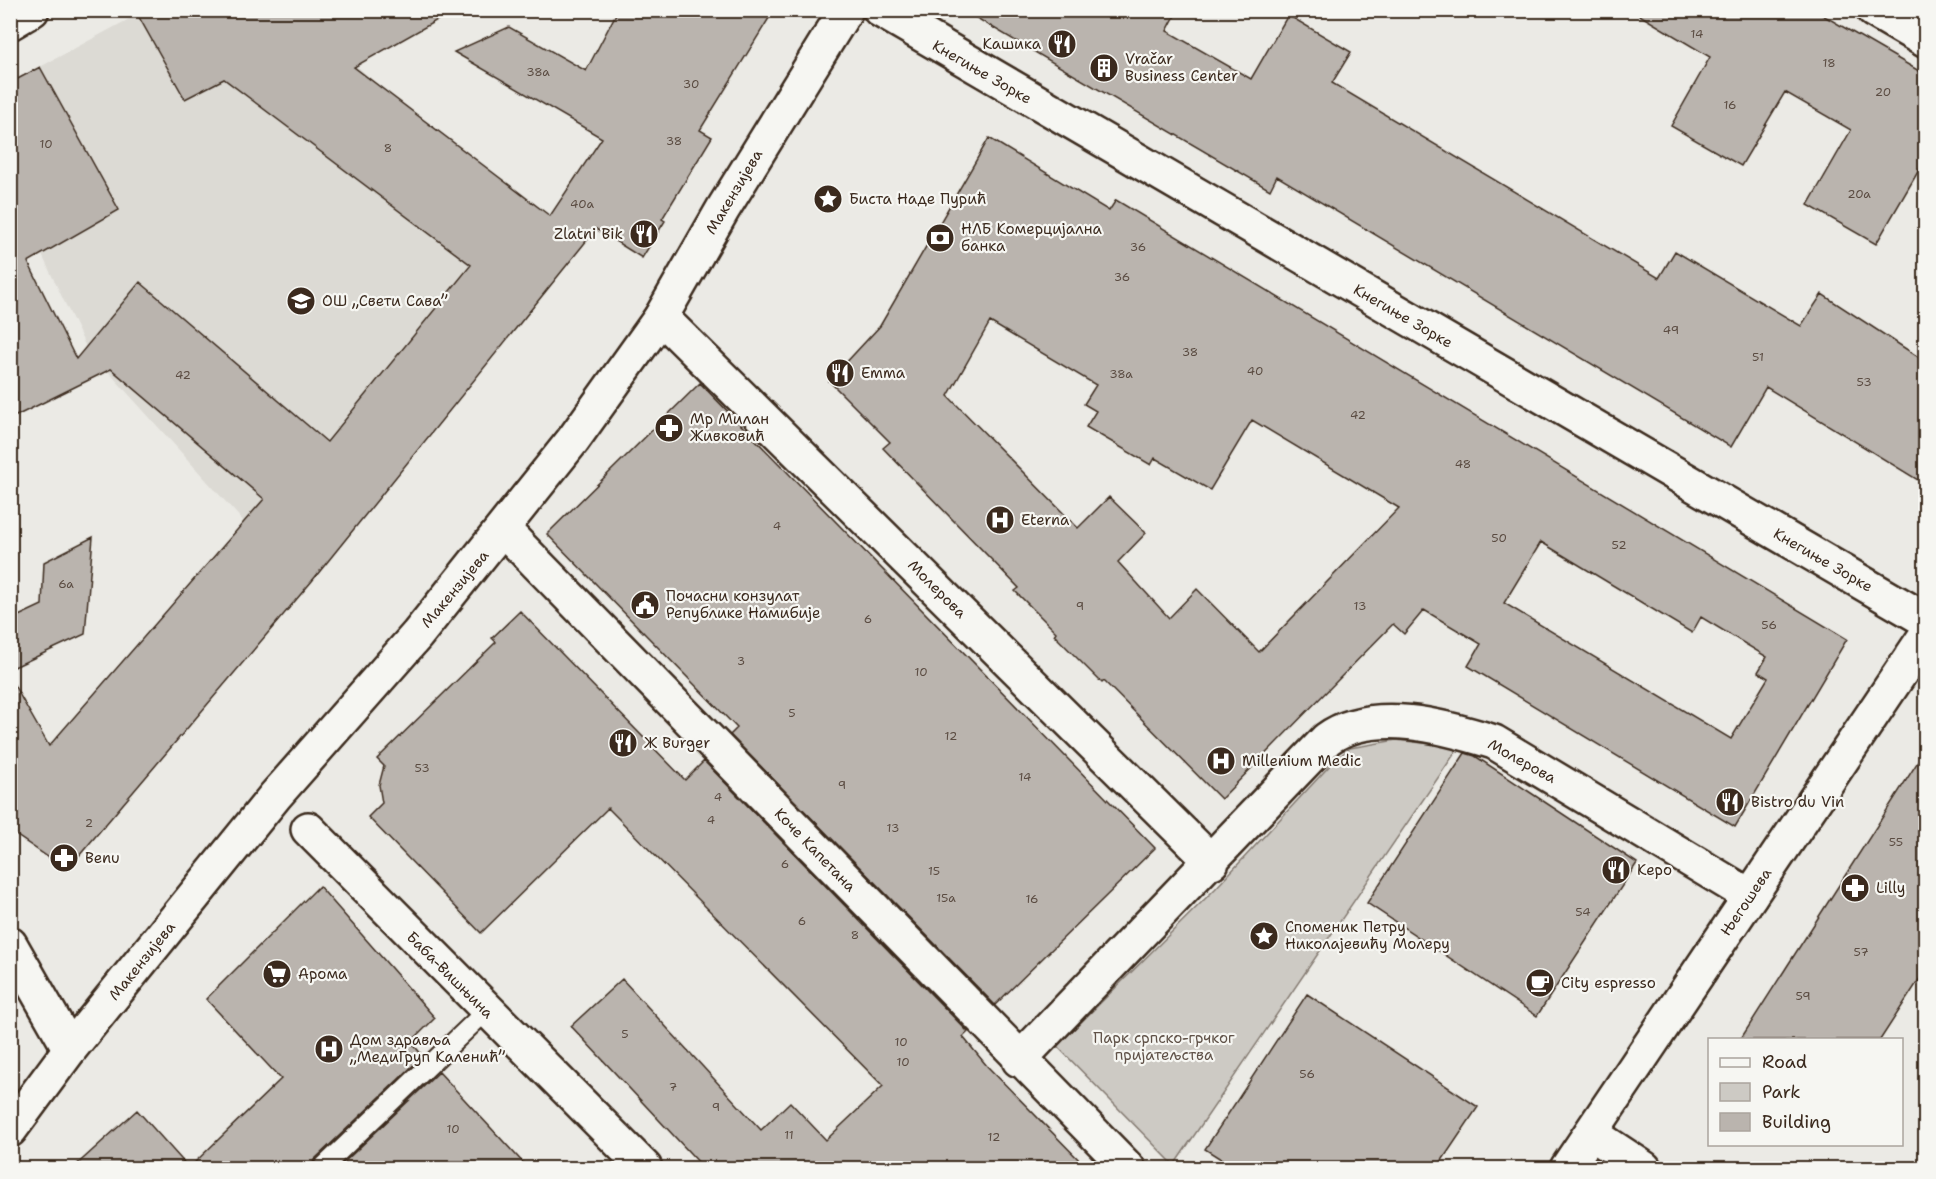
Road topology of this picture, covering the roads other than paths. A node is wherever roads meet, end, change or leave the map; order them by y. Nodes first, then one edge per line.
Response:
1 (32, 10) edge
2 (846, 10) edge
3 (880, 10) edge
4 (1873, 10) edge
5 (10, 22) edge
6 (1926, 41) edge
7 (661, 317) junction
8 (504, 530) junction
9 (1926, 620) edge
10 (1926, 634) edge
11 (308, 830) dead end
12 (1212, 862) junction
13 (1750, 896) junction
14 (10, 944) edge
15 (481, 1006) junction
16 (70, 1049) junction
17 (1019, 1060) junction
18 (10, 1130) edge
19 (1591, 1133) junction
20 (322, 1168) edge
21 (645, 1168) edge
22 (1128, 1168) edge
23 (1567, 1168) edge
24 (1644, 1168) edge

1 - 5 street
2 - 7 street, Макензијева
3 - 9 street, Кнегиње Зорке
4 - 6 street
7 - 8 street, Макензијева
7 - 12 street, Молерова
8 - 16 street, Макензијева
8 - 17 street, Коче Капетана
10 - 13 street, Његошева
11 - 15 street, Баба-Вишњина
12 - 13 street, Молерова
12 - 17 street, Молерова
13 - 19 street, Његошева
14 - 16 street
15 - 20 lane
15 - 21 street, Баба-Вишњина
16 - 18 street, Макензијева
17 - 22 street, Коче Капетана
19 - 23 street, Његошева
19 - 24 street

